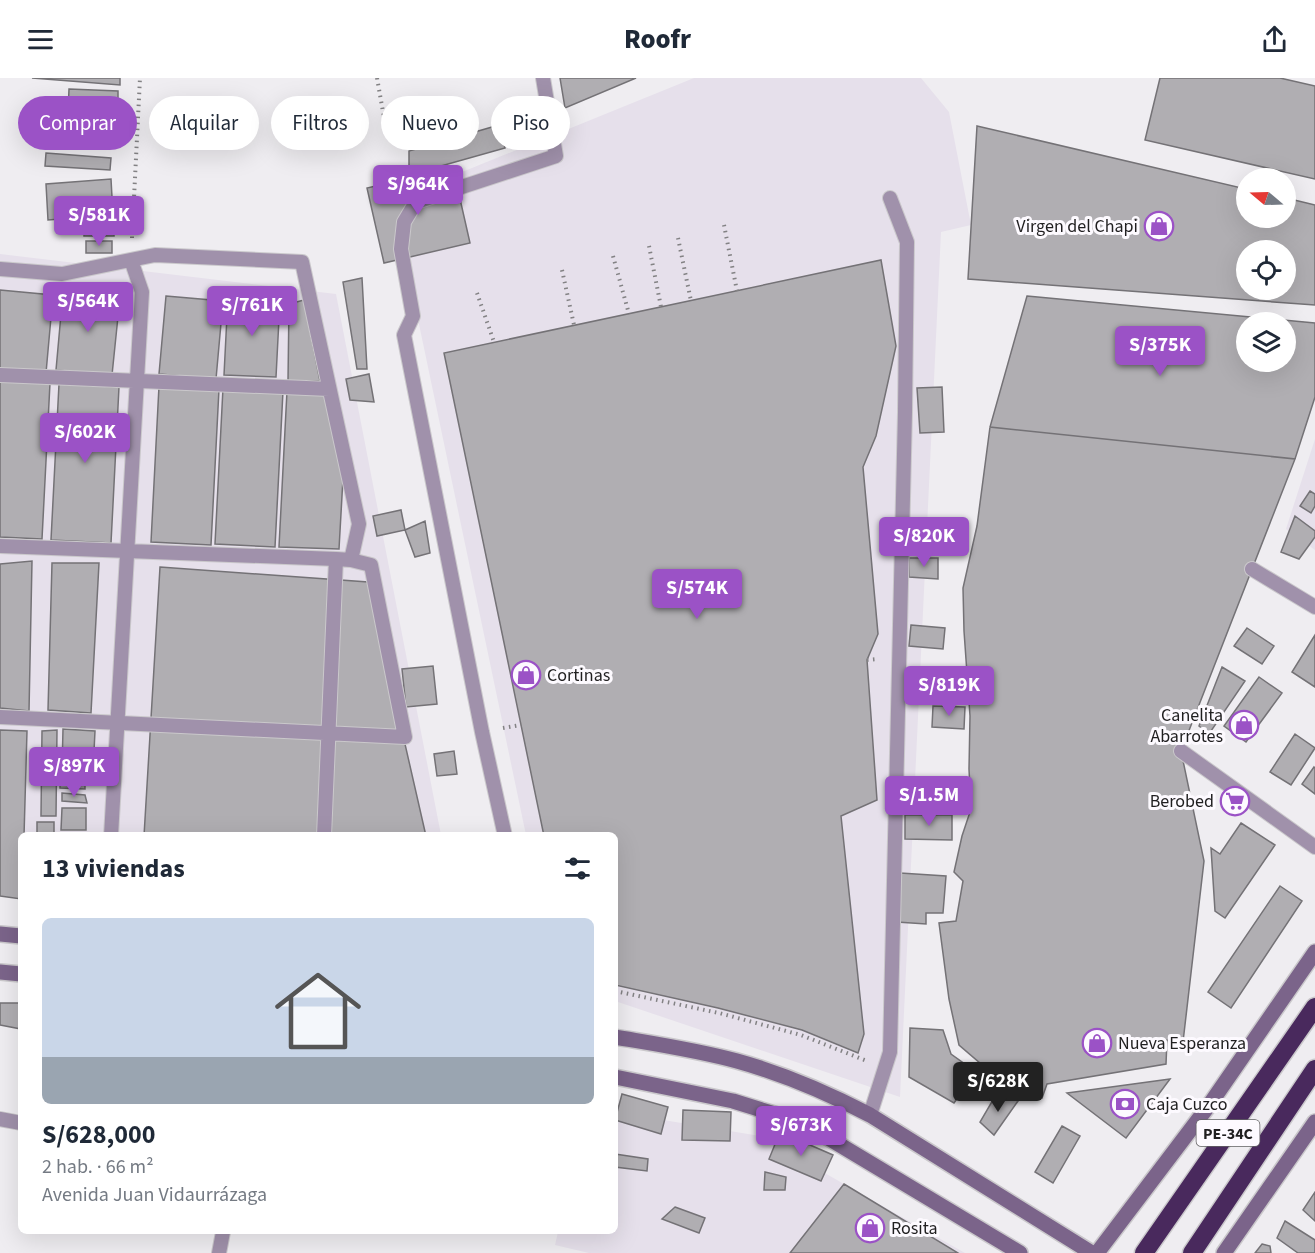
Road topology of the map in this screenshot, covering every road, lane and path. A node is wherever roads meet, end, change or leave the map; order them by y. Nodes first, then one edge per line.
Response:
1 (140, 78) edge
2 (377, 78) edge
3 (543, 78) edge
4 (381, 100) edge
5 (890, 198) dead end
6 (724, 225) dead end
7 (678, 238) dead end
8 (649, 246) dead end
9 (613, 256) dead end
10 (130, 260) junction
11 (0, 269) edge
12 (562, 270) dead end
13 (737, 291) dead end
14 (477, 293) dead end
15 (690, 301) dead end
16 (661, 307) dead end
17 (629, 314) dead end
18 (574, 325) dead end
19 (494, 342) dead end
20 (0, 375) edge
21 (138, 381) junction
22 (329, 388) junction
23 (0, 546) edge
24 (128, 551) junction
25 (336, 559) junction
26 (351, 560) junction
27 (1252, 569) dead end
28 (1315, 607) edge
29 (0, 717) edge
30 (118, 723) junction
31 (328, 733) junction
32 (1181, 751) dead end
33 (111, 832) edge
34 (324, 832) edge
35 (504, 832) edge
36 (1315, 847) edge
37 (0, 934) edge
38 (18, 936) edge
39 (1315, 952) edge
40 (0, 972) edge
41 (18, 974) edge
42 (618, 992) edge
43 (1313, 1010) edge
44 (618, 1037) edge
45 (885, 1068) junction
46 (1315, 1069) edge
47 (618, 1078) edge
48 (870, 1115) junction
49 (0, 1119) edge
50 (18, 1122) edge
51 (1315, 1122) edge
52 (223, 1234) edge
53 (219, 1253) edge
54 (1020, 1253) edge
55 (1095, 1253) edge
56 (1144, 1253) edge
57 (1192, 1253) edge
58 (1224, 1253) edge

1 - 10 path
2 - 4 path
3 - 35 lane
5 - 45 lane
6 - 13 path
7 - 15 path
8 - 16 path
9 - 17 path
10 - 11 lane
10 - 21 lane
10 - 22 lane
12 - 18 path
14 - 19 path
20 - 21 lane
21 - 22 lane
21 - 24 lane
22 - 26 lane
23 - 24 lane
24 - 25 lane
24 - 30 lane
25 - 26 lane
25 - 31 lane
26 - 31 lane
27 - 28 lane
29 - 30 lane
30 - 31 lane
30 - 33 lane
31 - 34 lane
32 - 36 lane
37 - 38 main road
39 - 55 main road
40 - 41 main road
42 - 45 path
43 - 56 highway, PE-34C
44 - 48 main road
45 - 48 lane
46 - 57 highway, PE-34C
47 - 54 main road
48 - 55 main road
49 - 50 lane
51 - 58 main road
52 - 53 lane

